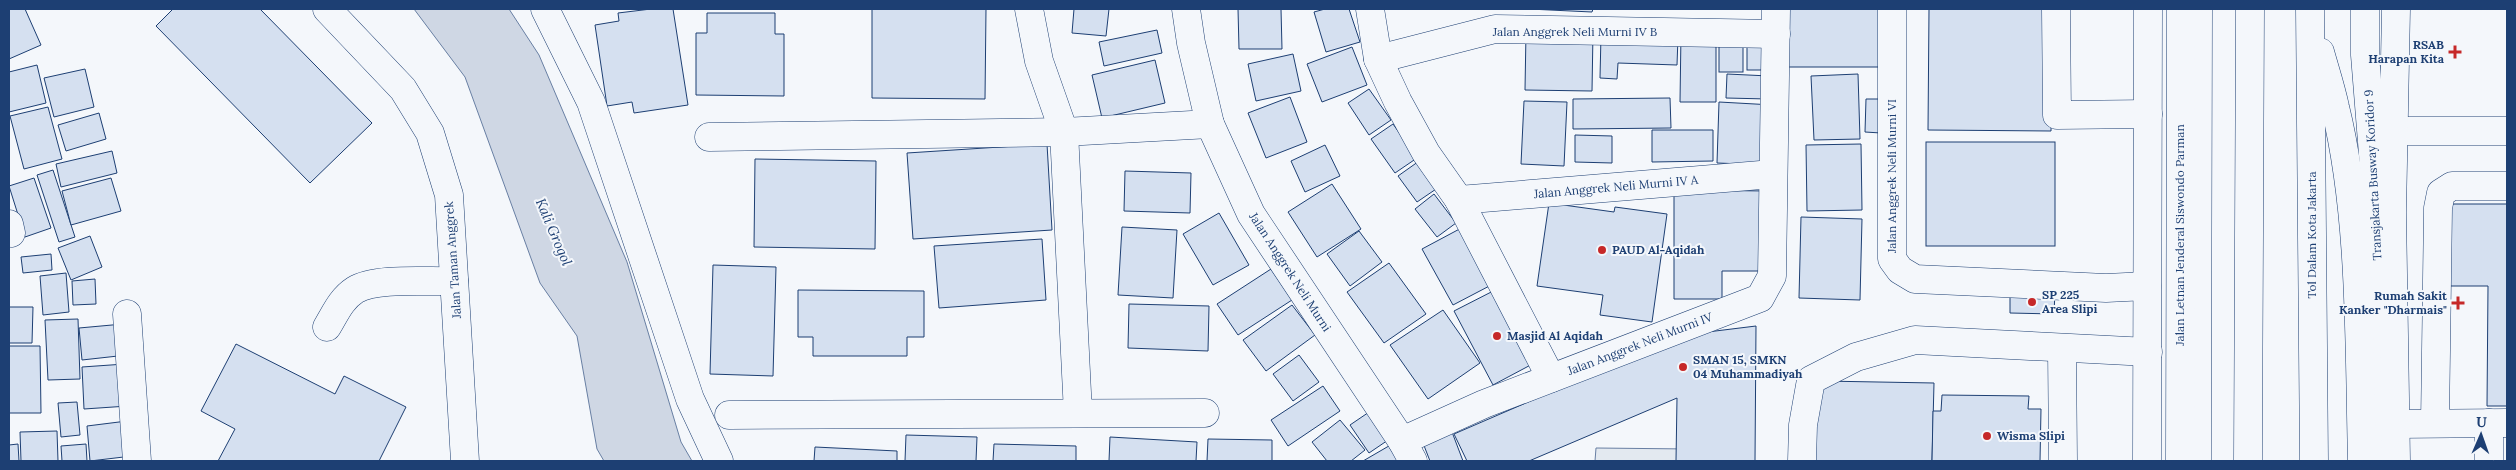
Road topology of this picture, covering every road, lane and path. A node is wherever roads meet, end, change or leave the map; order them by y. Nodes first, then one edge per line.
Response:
1 (327, 9) edge
2 (546, 9) edge
3 (1029, 9) edge
4 (1186, 9) edge
5 (1370, 9) edge
6 (1892, 9) edge
7 (2056, 9) edge
8 (2148, 9) edge
9 (2181, 9) edge
10 (2198, 9) edge
11 (2250, 9) edge
12 (2365, 9) edge
13 (2396, 9) edge
14 (2310, 14) edge
15 (1495, 19) edge
16 (1776, 21) edge
17 (1378, 59) junction
18 (2148, 114) junction
19 (1210, 124) junction
20 (2394, 131) junction
21 (2507, 131) edge
22 (1064, 132) junction
23 (709, 137) dead end
24 (1774, 174) junction
25 (2507, 186) edge
26 (1459, 200) junction
27 (454, 281) junction
28 (2147, 286) junction
29 (127, 314) dead end
30 (327, 327) dead end
31 (2062, 349) junction
32 (2148, 352) junction
33 (1551, 378) junction
34 (1078, 413) junction
35 (1205, 413) dead end
36 (729, 414) dead end
37 (2435, 423) junction
38 (2498, 423) edge
39 (2396, 424) junction
40 (1408, 451) edge
41 (137, 461) edge
42 (466, 461) edge
43 (719, 461) edge
44 (1802, 461) edge
45 (2063, 461) edge
46 (2146, 461) edge
47 (2180, 461) edge
48 (2197, 461) edge
49 (2248, 461) edge
50 (2314, 461) edge
51 (2362, 461) edge
52 (2381, 461) edge
53 (2396, 461) edge
54 (2489, 461) edge

1 - 27 main road, Jalan Taman Anggrek
2 - 43 main road
3 - 22 main road
4 - 19 main road, Jalan Anggrek Neli Murni
5 - 17 main road
6 - 28 main road, Jalan Anggrek Neli Murni VI
7 - 18 main road
8 - 18 main road
9 - 47 main road, Jalan Letnan Jenderal Siswondo Parman
10 - 48 main road
11 - 49 main road
12 - 52 main road, Transjakarta Busway Koridor 9
13 - 20 main road
14 - 50 main road, Tol Dalam Kota Jakarta
14 - 51 main road
15 - 16 main road, Jalan Anggrek Neli Murni IV B
15 - 17 main road, Jalan Anggrek Neli Murni IV B
16 - 24 main road, Jalan Anggrek Neli Murni IV
17 - 26 main road
18 - 28 main road
19 - 22 main road
19 - 40 main road, Jalan Anggrek Neli Murni
20 - 21 main road
20 - 39 main road
22 - 23 main road
22 - 34 main road
24 - 26 main road, Jalan Anggrek Neli Murni IV A
24 - 33 main road, Jalan Anggrek Neli Murni IV
25 - 37 main road
26 - 33 main road
27 - 30 main road
27 - 42 main road, Jalan Taman Anggrek
28 - 32 main road
29 - 41 main road
31 - 32 main road
31 - 44 main road
31 - 45 main road
32 - 46 main road
33 - 40 main road, Jalan Anggrek Neli Murni IV
34 - 35 main road
34 - 36 main road
37 - 38 main road
37 - 39 main road
38 - 54 main road
39 - 53 main road

